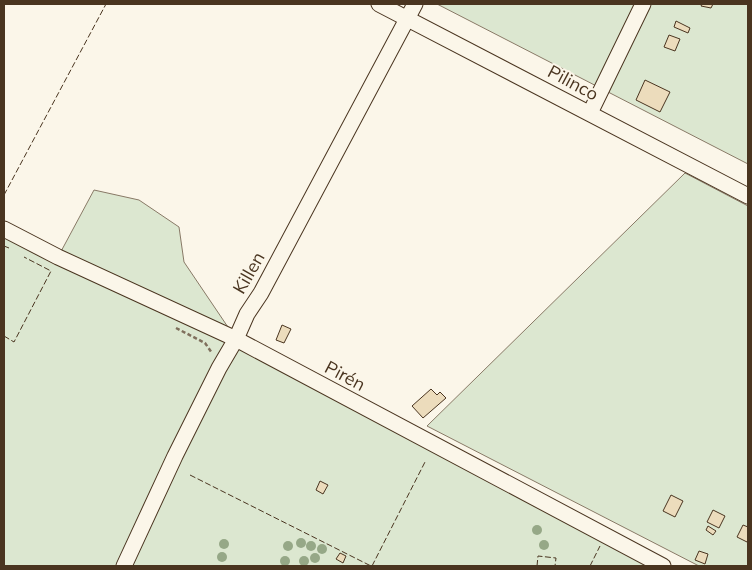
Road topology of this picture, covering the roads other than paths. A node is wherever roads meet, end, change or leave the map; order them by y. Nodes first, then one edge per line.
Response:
1 (379, 4) edge
2 (416, 4) edge
3 (643, 4) edge
4 (408, 18) junction
5 (590, 113) junction
6 (748, 196) edge
7 (4, 229) edge
8 (236, 339) junction
9 (124, 566) edge
10 (663, 566) edge

1 - 4 street, Pilinco
2 - 4 street, Killen
3 - 5 street
4 - 5 street, Pilinco
4 - 8 street, Killen
5 - 6 street, Pilinco
7 - 8 street, Pirén
8 - 9 street, Killen
8 - 10 street, Pirén

